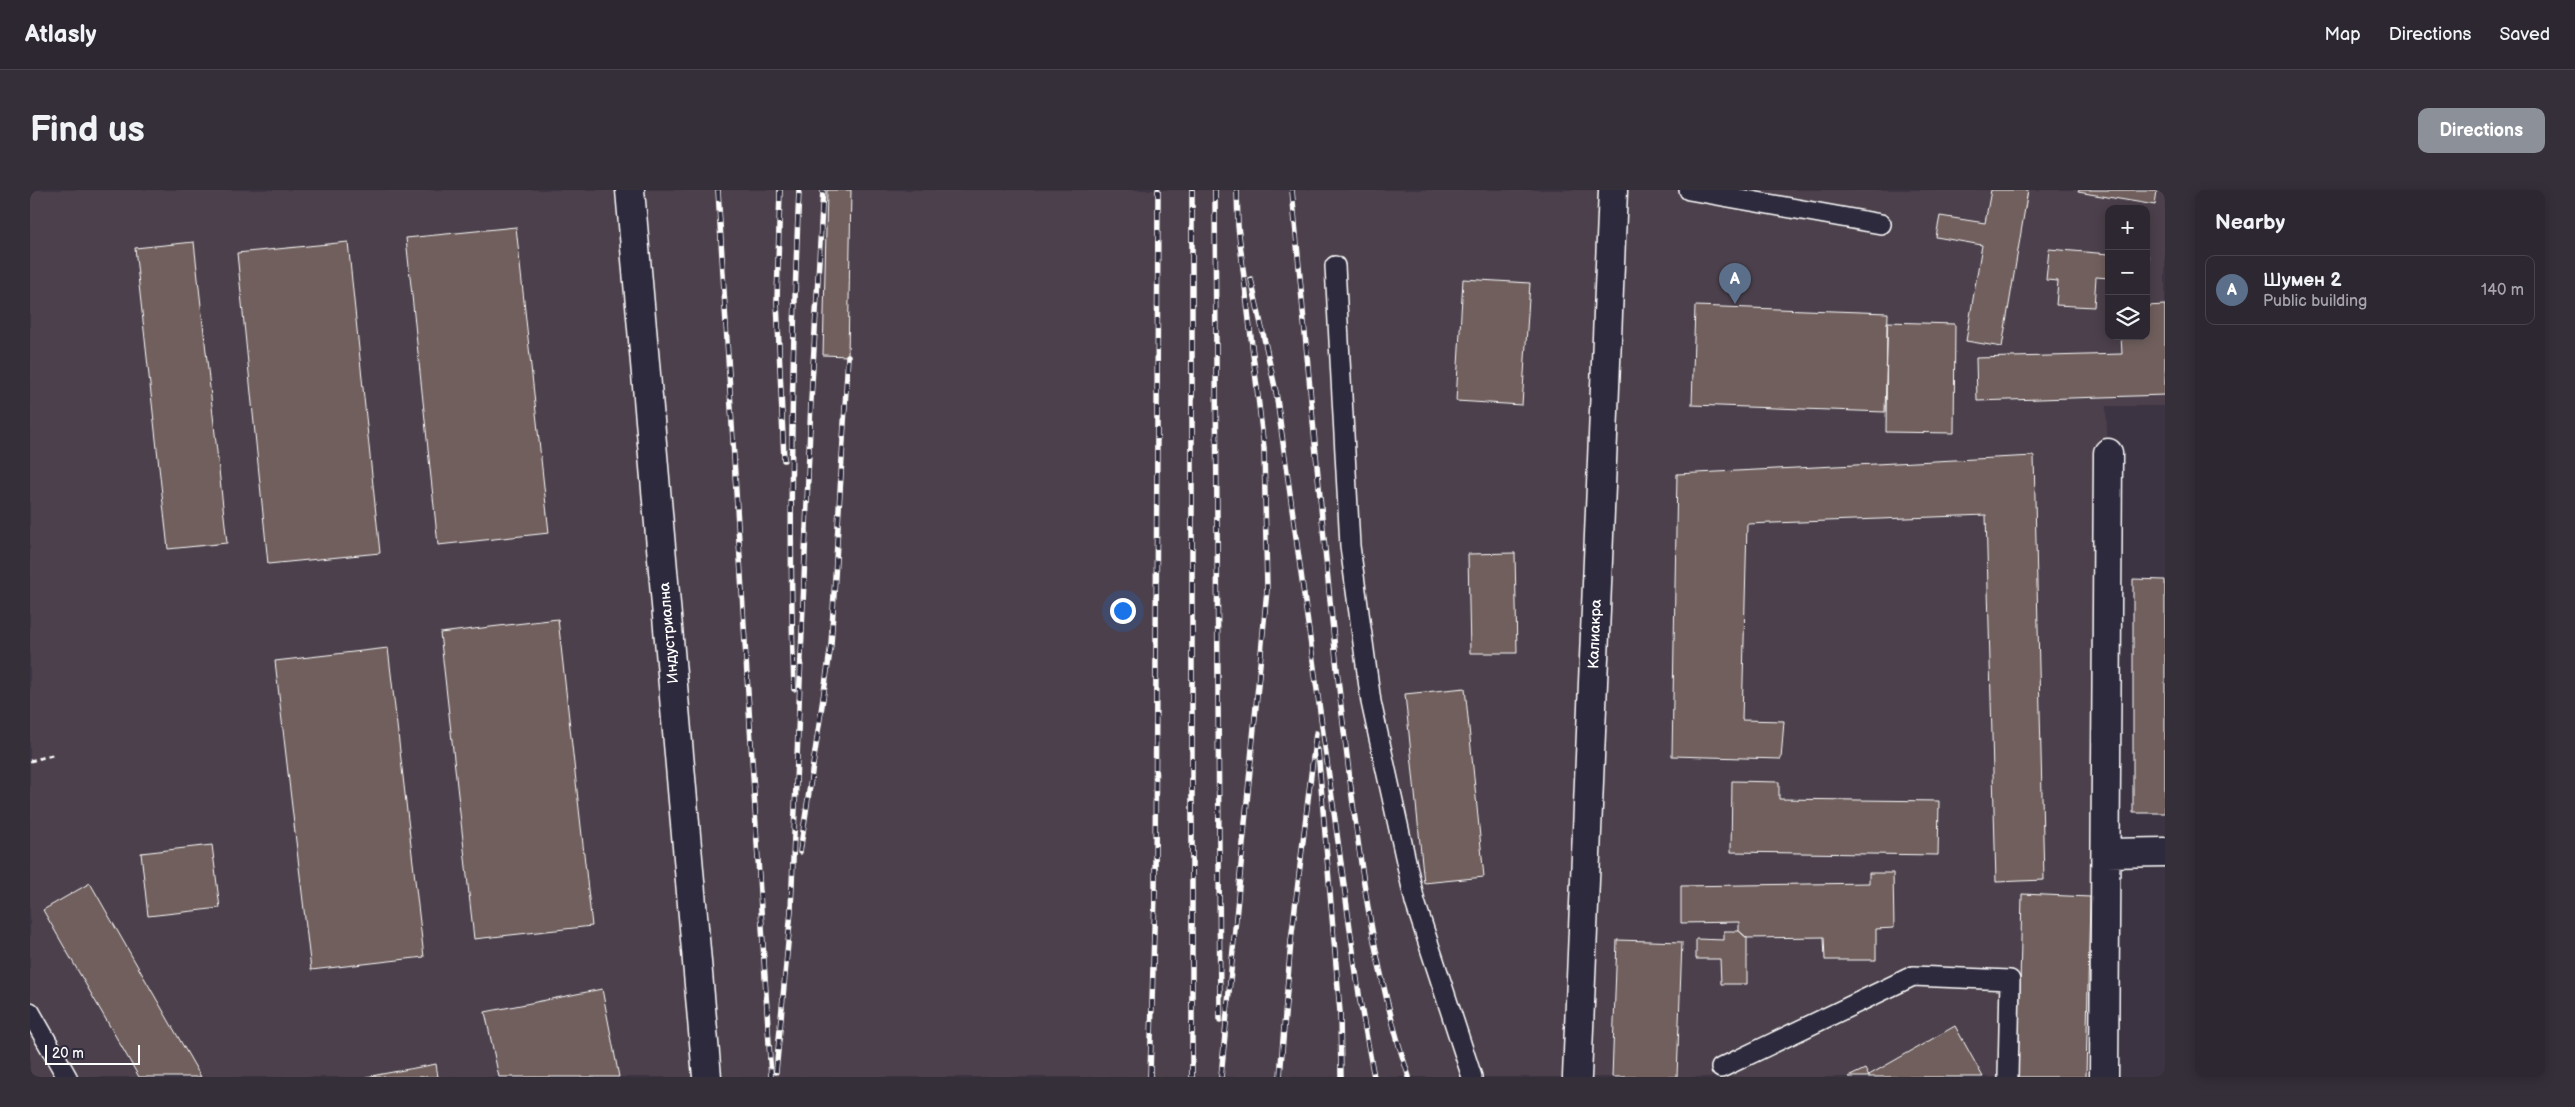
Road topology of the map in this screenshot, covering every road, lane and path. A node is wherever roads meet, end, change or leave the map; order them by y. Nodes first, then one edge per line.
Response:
1 (630, 190) edge
2 (1613, 190) edge
3 (1689, 190) edge
4 (1881, 224) dead end
5 (1335, 266) dead end
6 (2108, 453) dead end
7 (56, 754) dead end
8 (30, 761) edge
9 (2106, 852) junction
10 (2165, 852) edge
11 (30, 1012) edge
12 (1721, 1068) dead end
13 (67, 1077) edge
14 (707, 1077) edge
15 (1472, 1077) edge
16 (1577, 1077) edge
17 (2008, 1077) edge
18 (2104, 1077) edge

1 - 14 street, Индустриална
2 - 16 street, Калиакра
3 - 4 lane
5 - 15 lane
6 - 9 street
7 - 8 path
9 - 10 street
9 - 18 street
11 - 13 lane
12 - 17 lane

